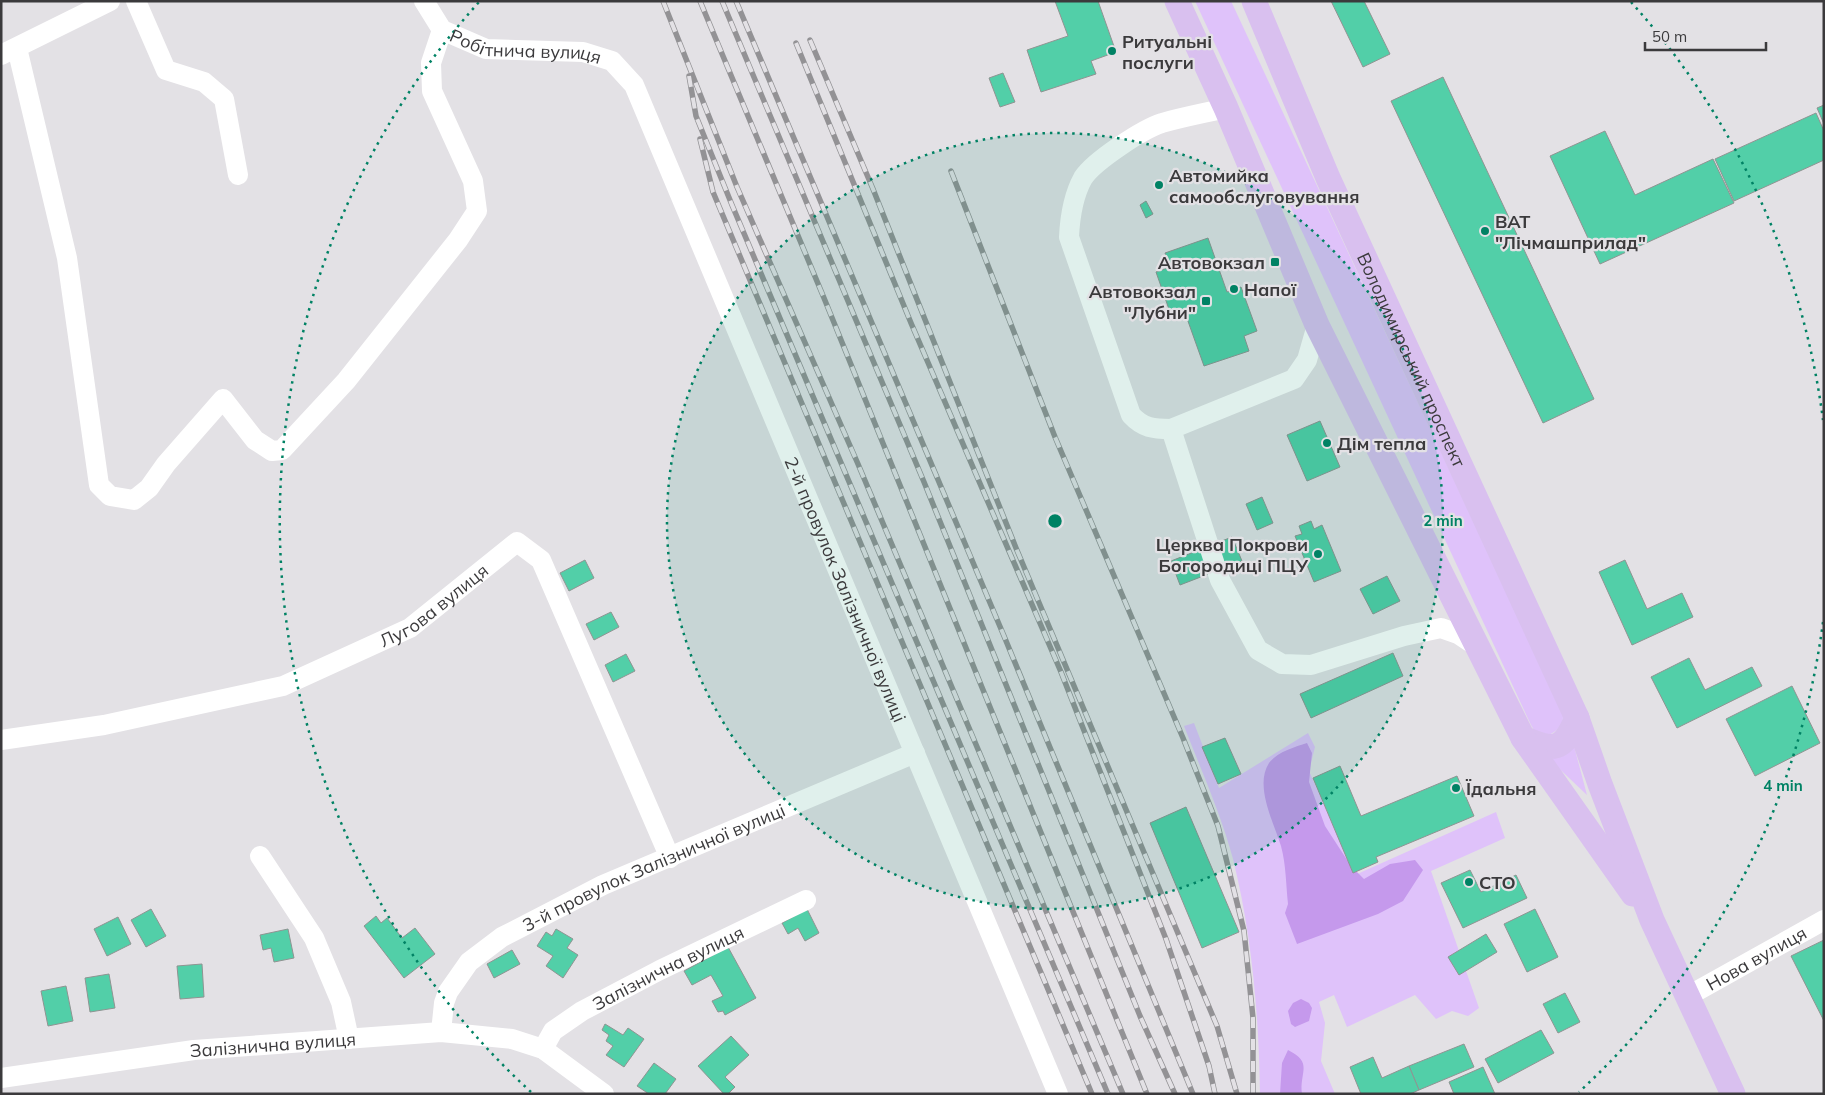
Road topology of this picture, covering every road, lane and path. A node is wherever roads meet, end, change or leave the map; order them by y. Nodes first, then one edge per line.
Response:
1 (110, 1) edge
2 (136, 1) edge
3 (424, 1) edge
4 (1177, 1) edge
5 (1254, 1) edge
6 (442, 30) junction
7 (9, 51) edge
8 (634, 85) joint
9 (1226, 108) junction
10 (238, 176) dead end
11 (1317, 325) junction
12 (1171, 429) junction
13 (1479, 648) junction
14 (1576, 718) junction
15 (1523, 738) junction
16 (1, 740) edge
17 (915, 753) junction
18 (260, 856) dead end
19 (670, 858) junction
20 (806, 900) dead end
21 (1652, 920) junction
22 (1824, 920) edge
23 (1688, 996) junction
24 (441, 1032) junction
25 (349, 1039) junction
26 (543, 1050) junction
27 (1, 1078) edge
28 (604, 1094) edge
29 (1058, 1094) edge
30 (1734, 1094) edge

1 - 7 street
2 - 10 street
3 - 6 street, Робітнича вулиця
4 - 9 main road, Володимирський проспект
5 - 14 main road, Володимирський проспект
6 - 7 street
6 - 8 street, Робітнича вулиця
8 - 17 street, 2-й провулок Залізничної вулиці
9 - 11 main road, Володимирський проспект
9 - 12 street
11 - 12 street
11 - 13 main road, Володимирський проспект
12 - 13 street
13 - 15 main road, Володимирський проспект
14 - 15 main road
14 - 21 main road, Володимирський проспект
15 - 21 main road, Володимирський проспект
16 - 19 street, Лугова вулиця
17 - 19 street, 3-й провулок Залізничної вулиці
17 - 29 street, 2-й провулок Залізничної вулиці
18 - 25 street
19 - 24 street, 3-й провулок Залізничної вулиці
20 - 26 street, Залізнична вулиця
21 - 23 main road, Володимирський проспект
22 - 23 street, Нова вулиця
23 - 30 main road, Володимирський проспект
24 - 25 street, Залізнична вулиця
24 - 26 street, Залізнична вулиця
25 - 27 street, Залізнична вулиця
26 - 28 street, Залізнична вулиця

